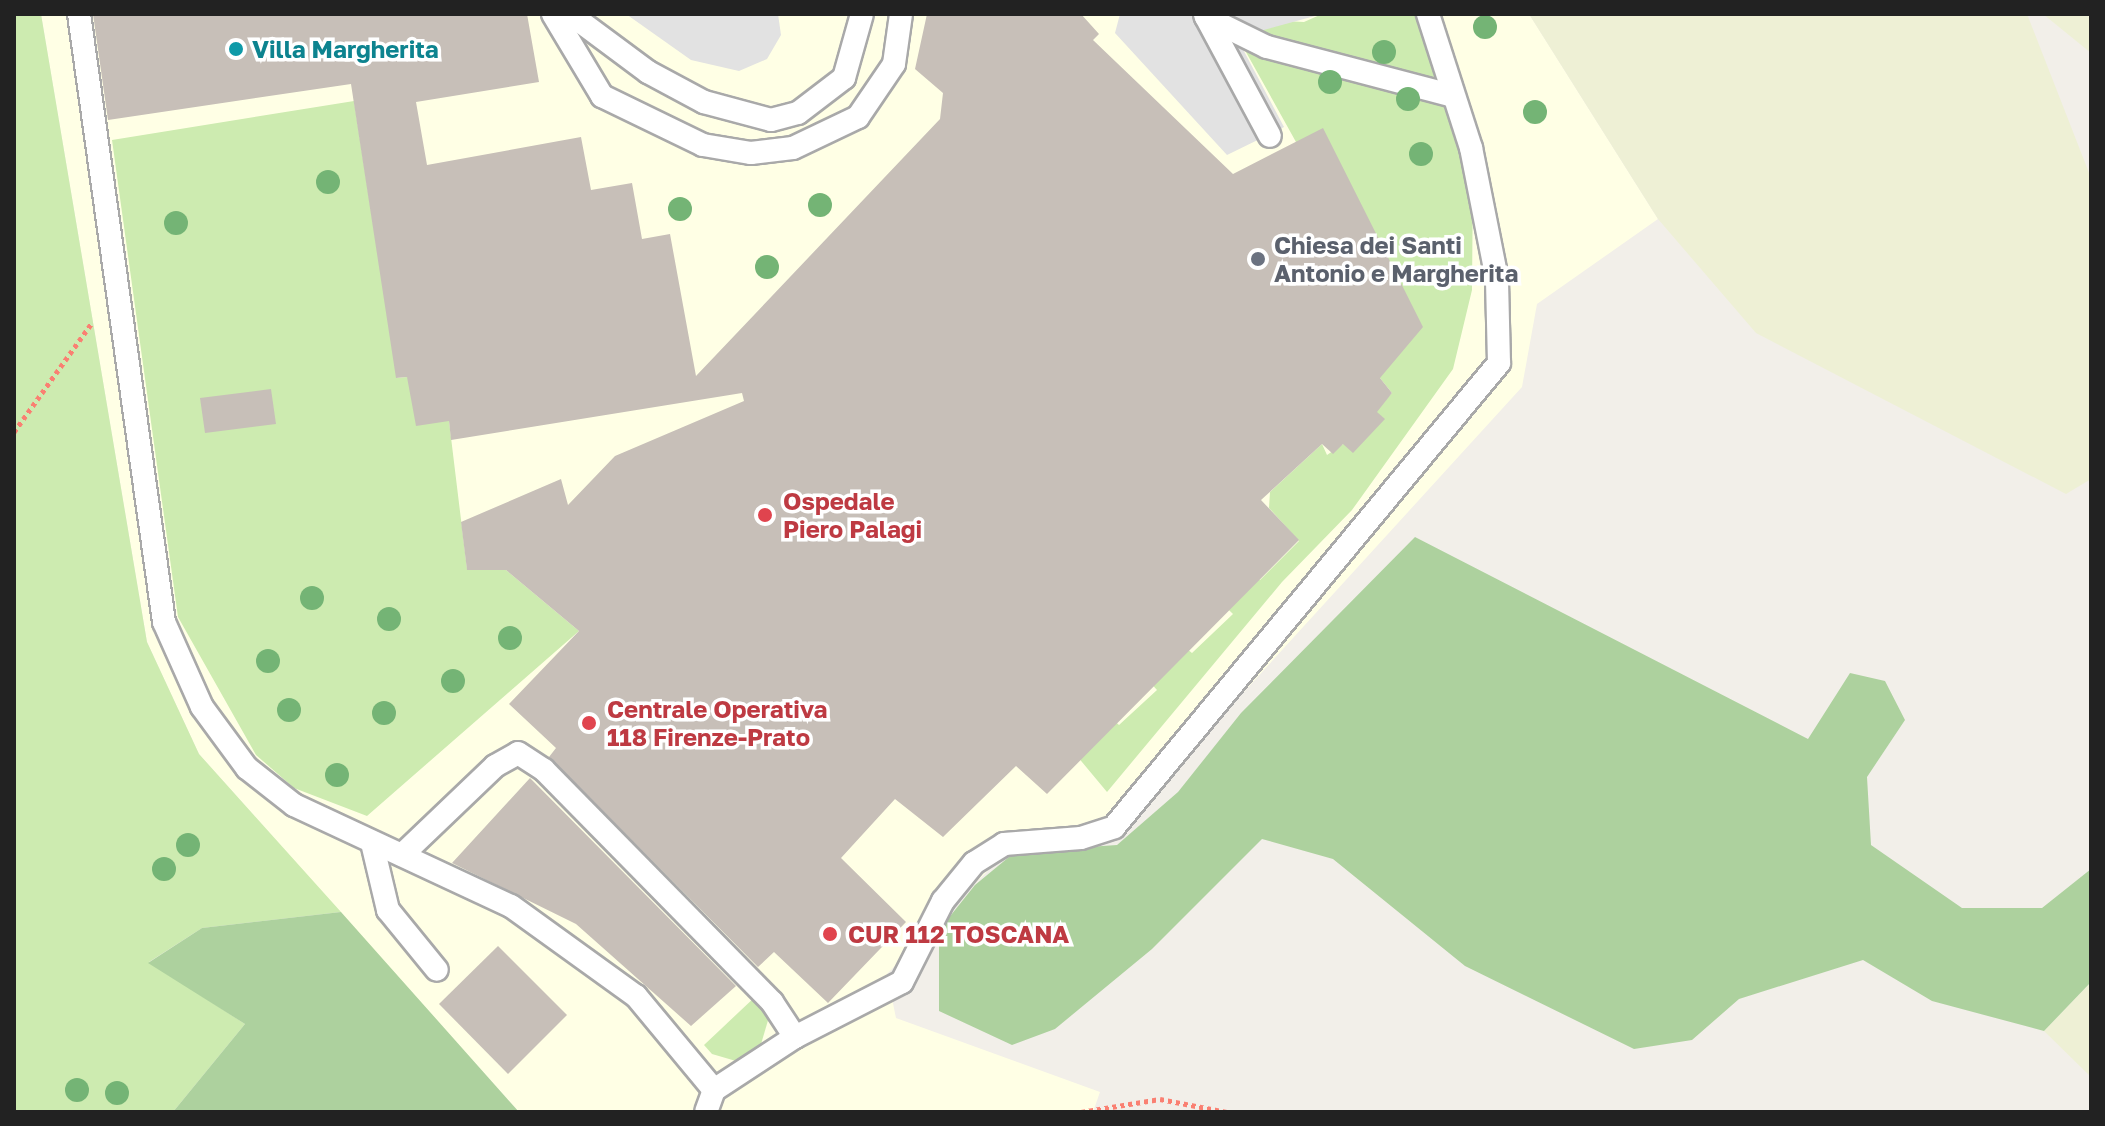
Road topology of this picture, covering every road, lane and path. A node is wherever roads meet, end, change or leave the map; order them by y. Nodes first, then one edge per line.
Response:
1 (79, 14) edge
2 (553, 14) edge
3 (570, 14) edge
4 (862, 14) edge
5 (901, 14) edge
6 (1428, 14) edge
7 (1205, 16) edge
8 (1450, 95) junction
9 (1270, 136) dead end
10 (119, 300) junction
11 (14, 432) edge
12 (373, 847) junction
13 (402, 855) junction
14 (437, 970) dead end
15 (795, 1037) junction
16 (710, 1101) edge
17 (1081, 1112) edge
18 (1227, 1112) edge

1 - 10 lane
2 - 5 lane
3 - 4 lane
6 - 8 lane
7 - 8 lane
7 - 9 lane
8 - 15 lane
10 - 11 path
10 - 12 lane
12 - 13 lane
12 - 14 lane
13 - 15 lane
13 - 16 lane
15 - 16 lane
17 - 18 path

